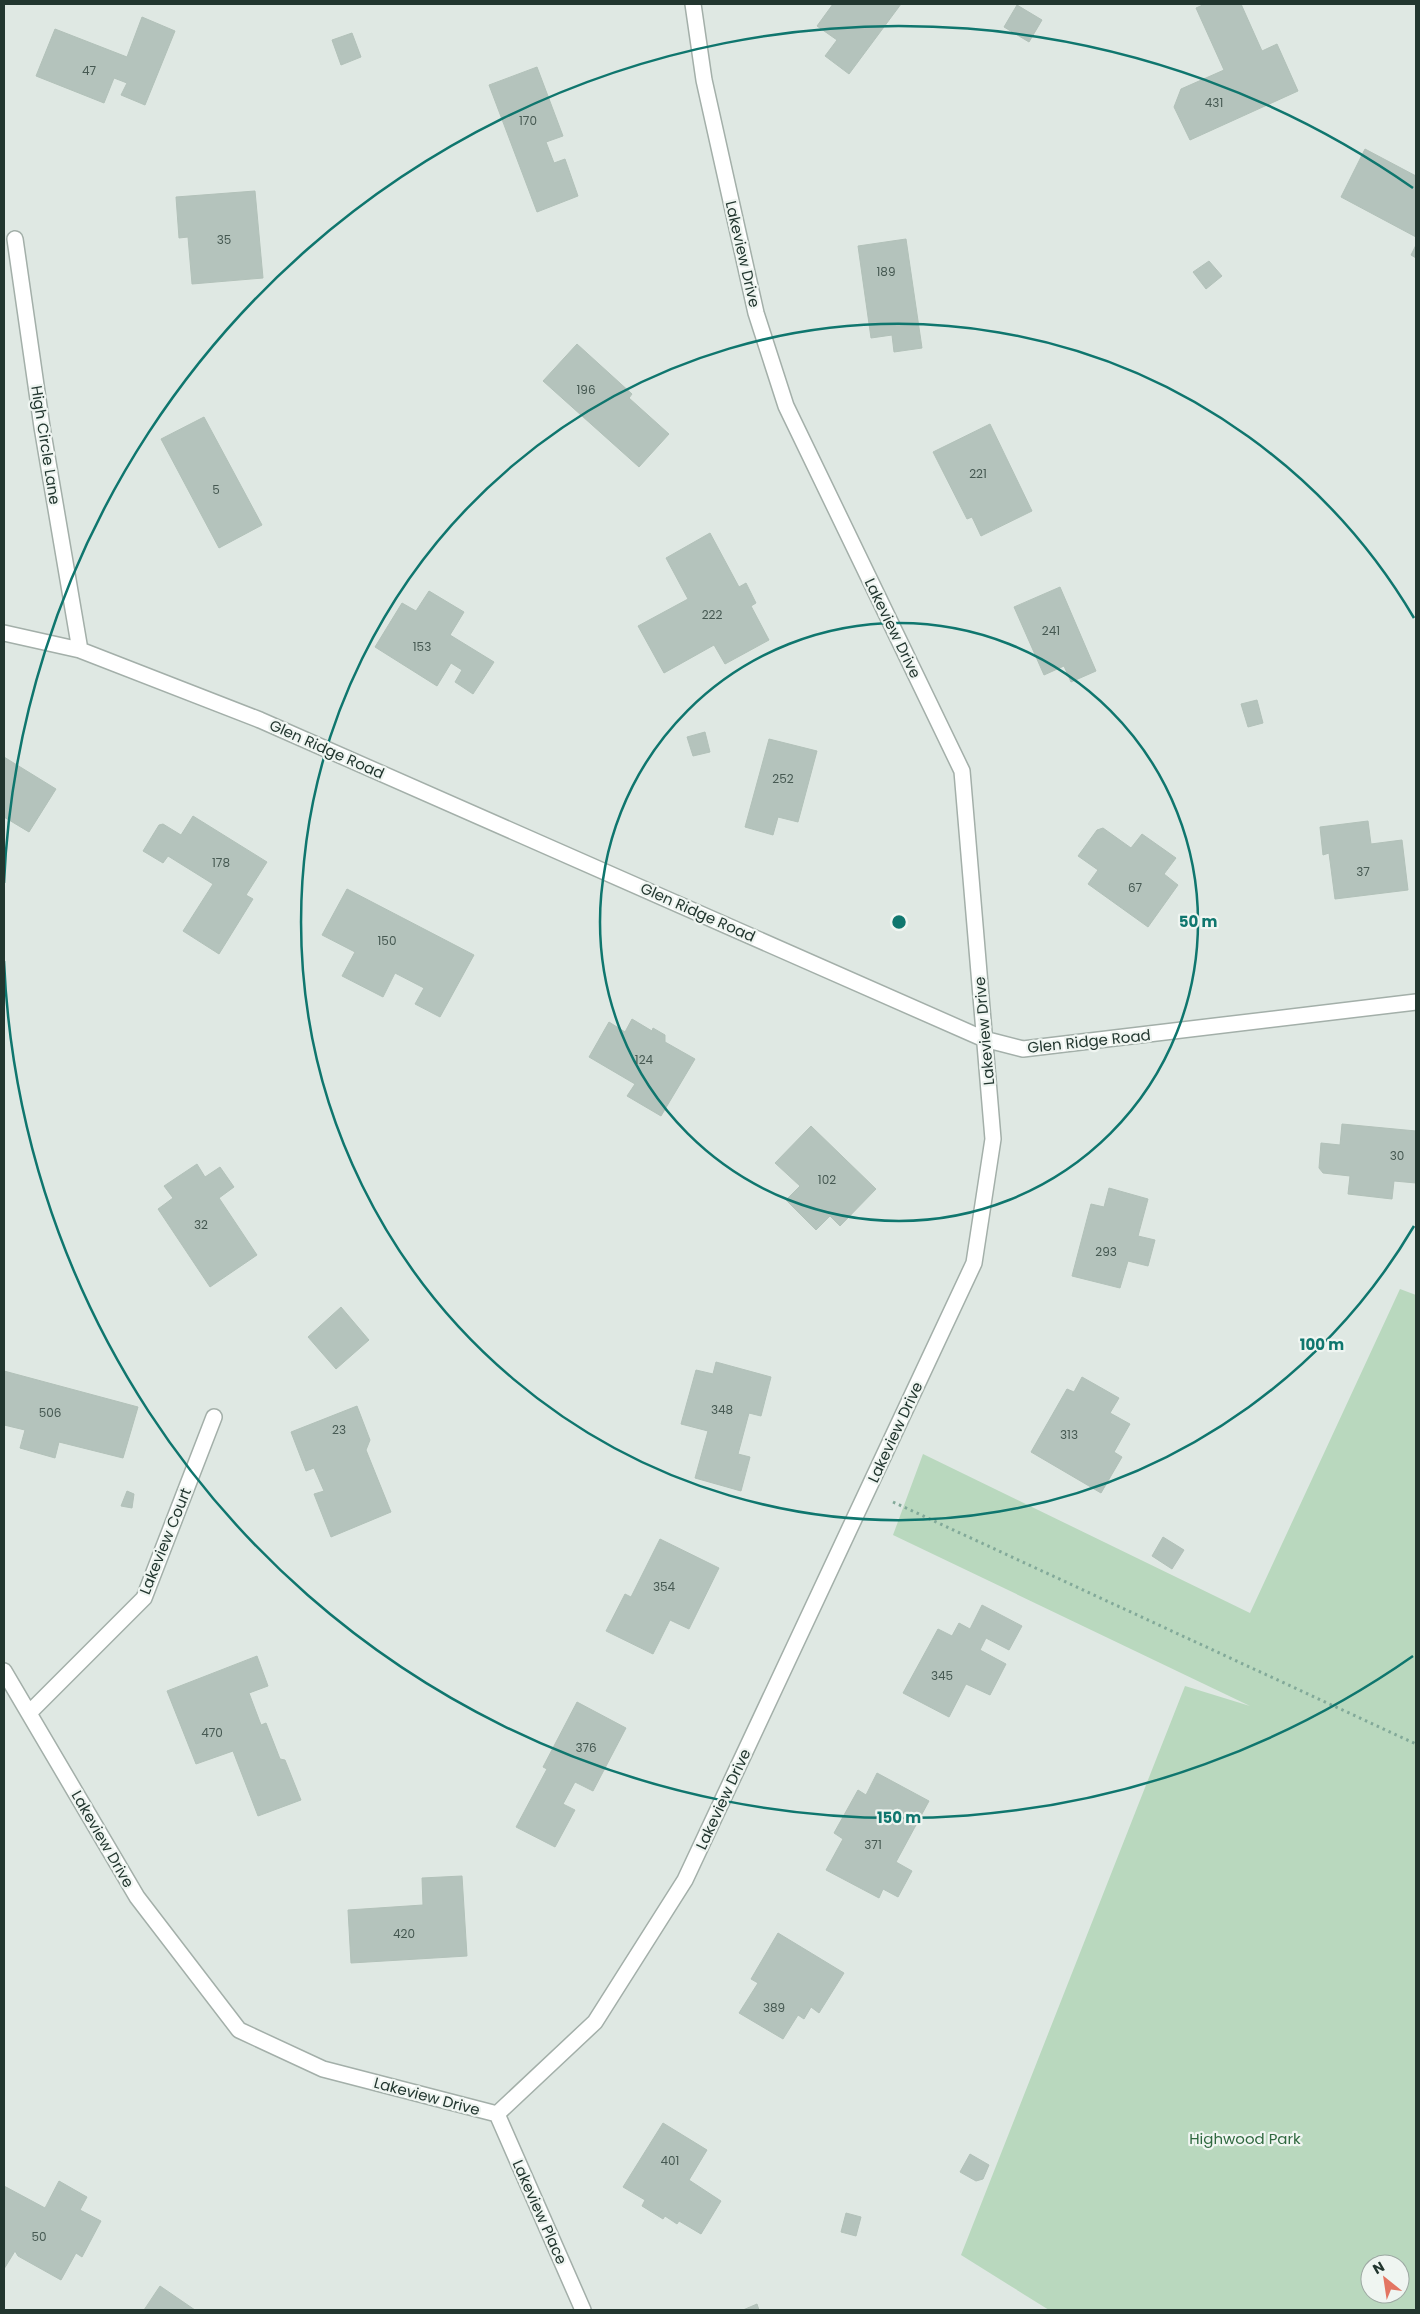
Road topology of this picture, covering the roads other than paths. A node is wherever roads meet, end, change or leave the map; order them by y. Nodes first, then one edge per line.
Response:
1 (693, 4) edge
2 (15, 240) dead end
3 (4, 633) edge
4 (80, 650) junction
5 (1416, 1002) edge
6 (984, 1039) junction
7 (214, 1417) dead end
8 (4, 1671) edge
9 (29, 1714) junction
10 (498, 2114) junction
11 (583, 2310) edge

1 - 6 street, Lakeview Drive
2 - 4 street, High Circle Lane
3 - 4 street, Glen Ridge Road
4 - 6 street, Glen Ridge Road
5 - 6 street, Glen Ridge Road
6 - 10 street, Lakeview Drive
7 - 9 street, Lakeview Court
8 - 9 street, Lakeview Drive
9 - 10 street, Lakeview Drive
10 - 11 street, Lakeview Place

